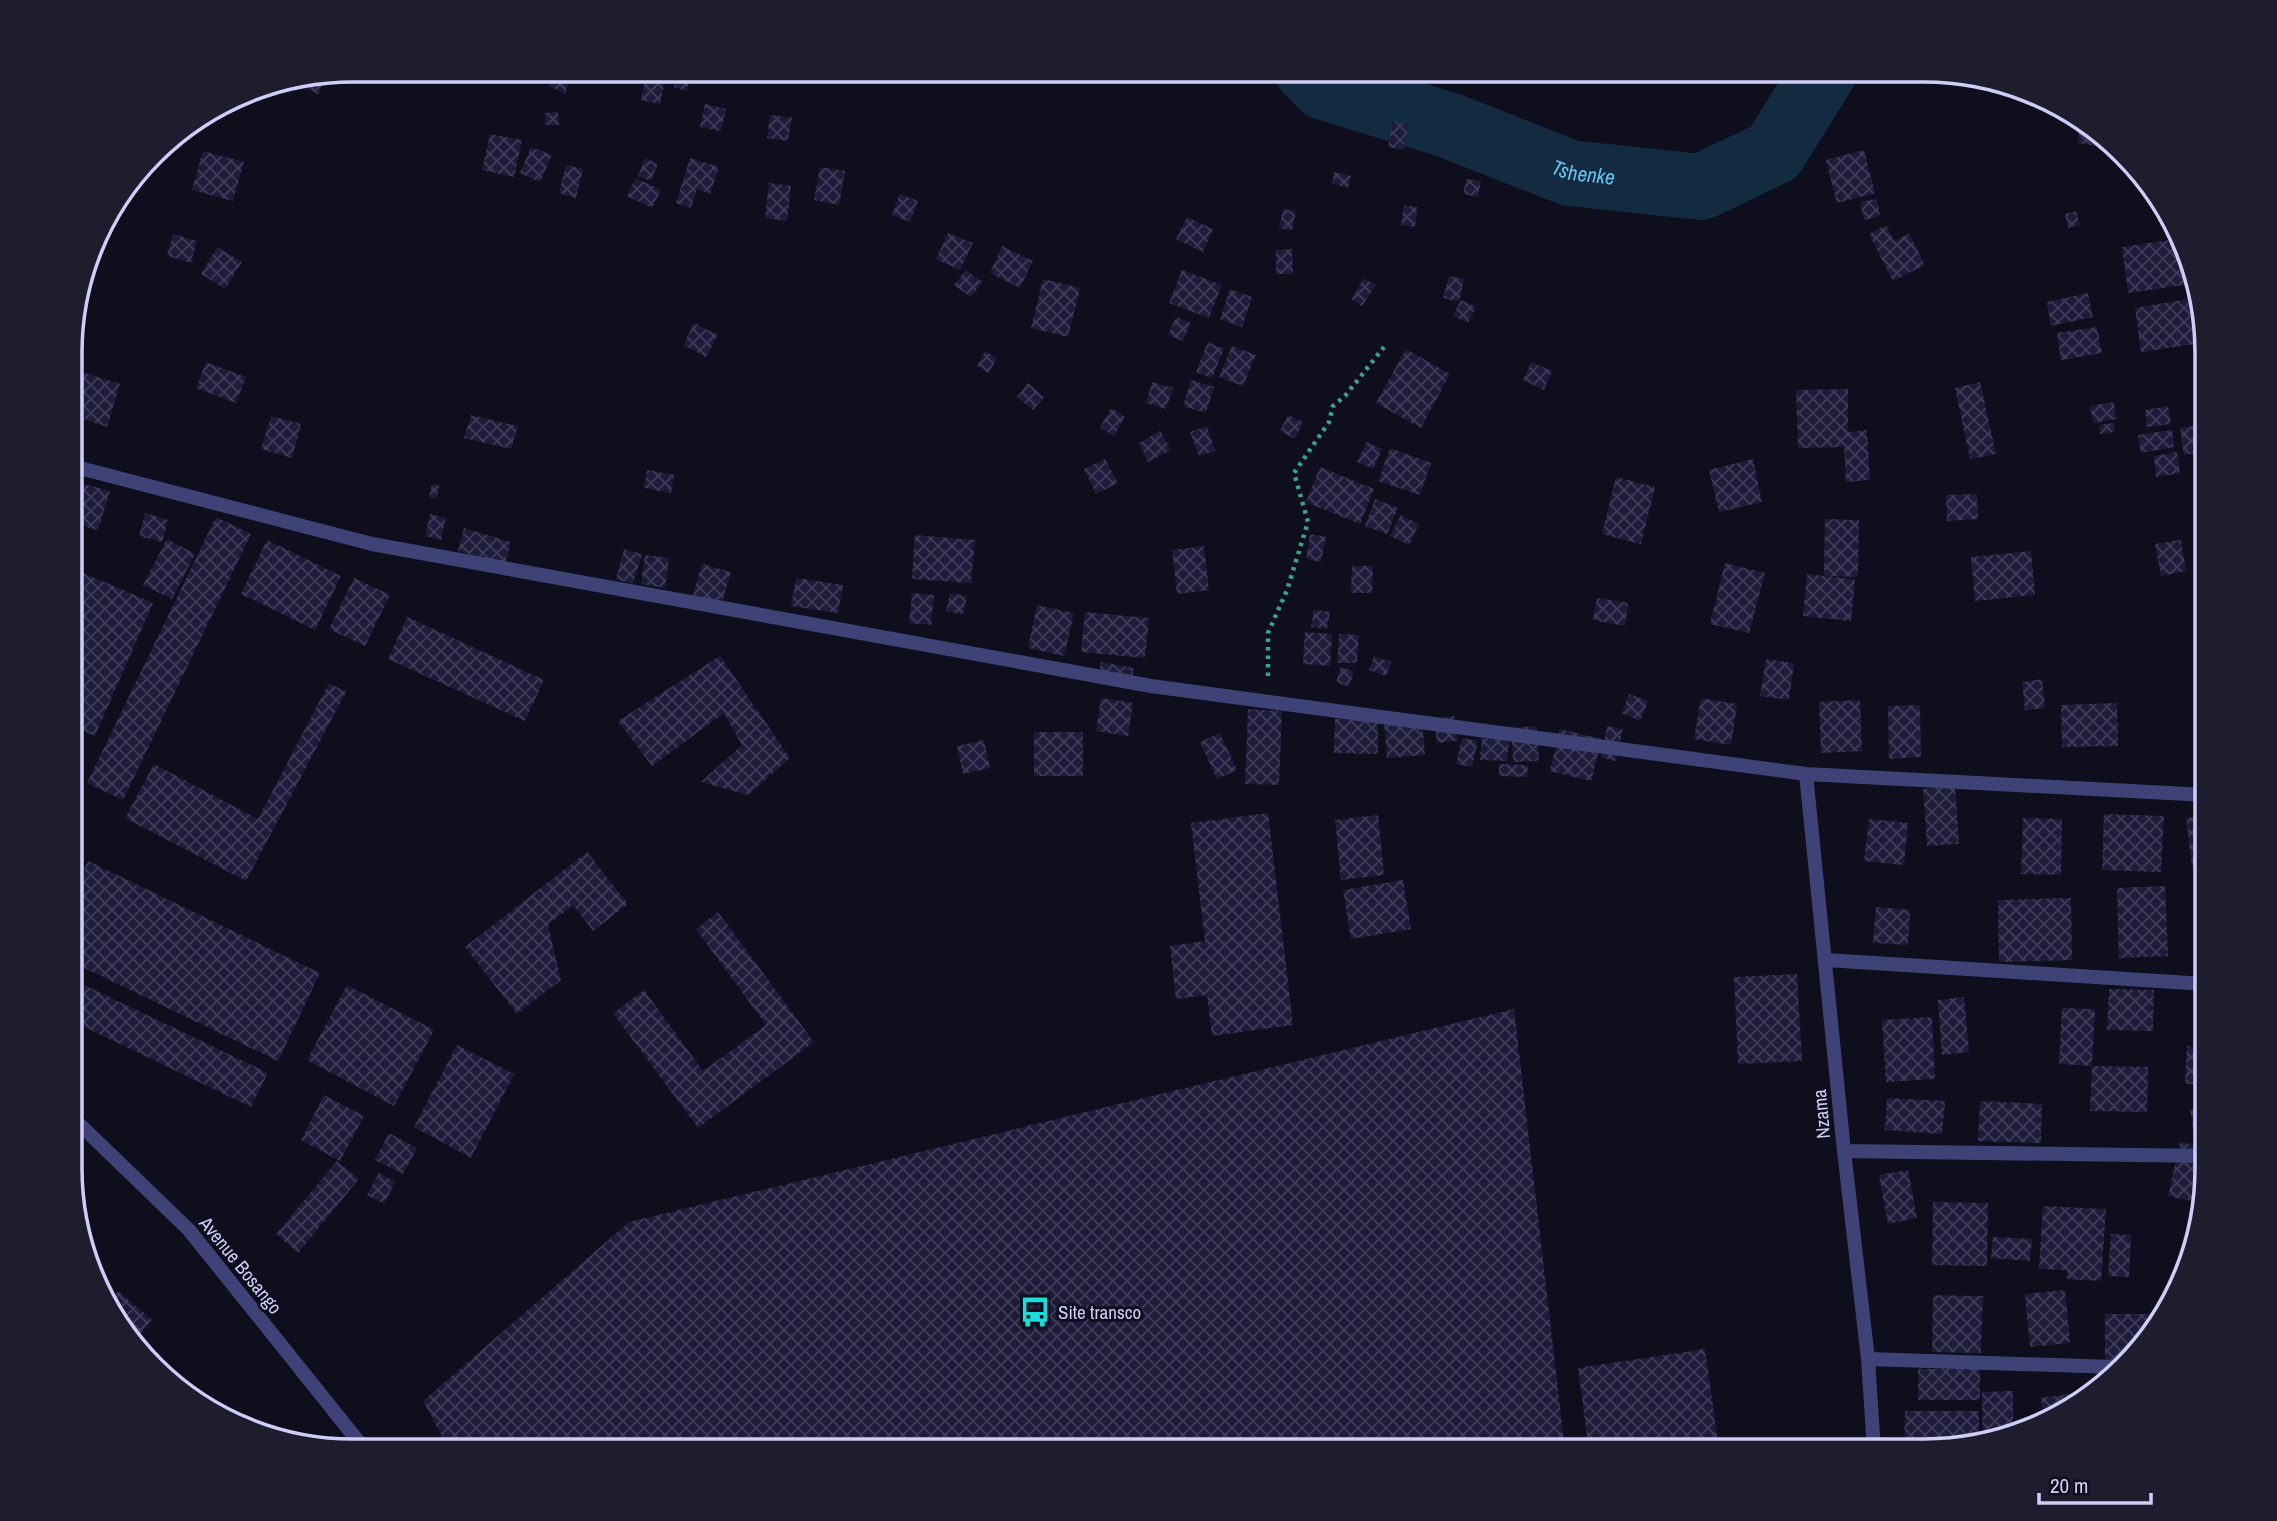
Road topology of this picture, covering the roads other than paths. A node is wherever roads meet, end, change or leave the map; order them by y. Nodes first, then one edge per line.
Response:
1 (82, 469) edge
2 (1806, 774) junction
3 (2195, 794) edge
4 (1826, 960) junction
5 (2195, 983) edge
6 (82, 1127) edge
7 (1844, 1151) junction
8 (2195, 1156) edge
9 (1868, 1359) junction
10 (2107, 1367) edge
11 (356, 1439) edge
12 (1873, 1439) edge

1 - 2 street
2 - 3 street
2 - 4 street, Nzama
4 - 5 street
4 - 7 street, Nzama
6 - 11 street, Avenue Bosango
7 - 8 street
7 - 9 street, Nzama
9 - 10 street
9 - 12 street, Nzama

